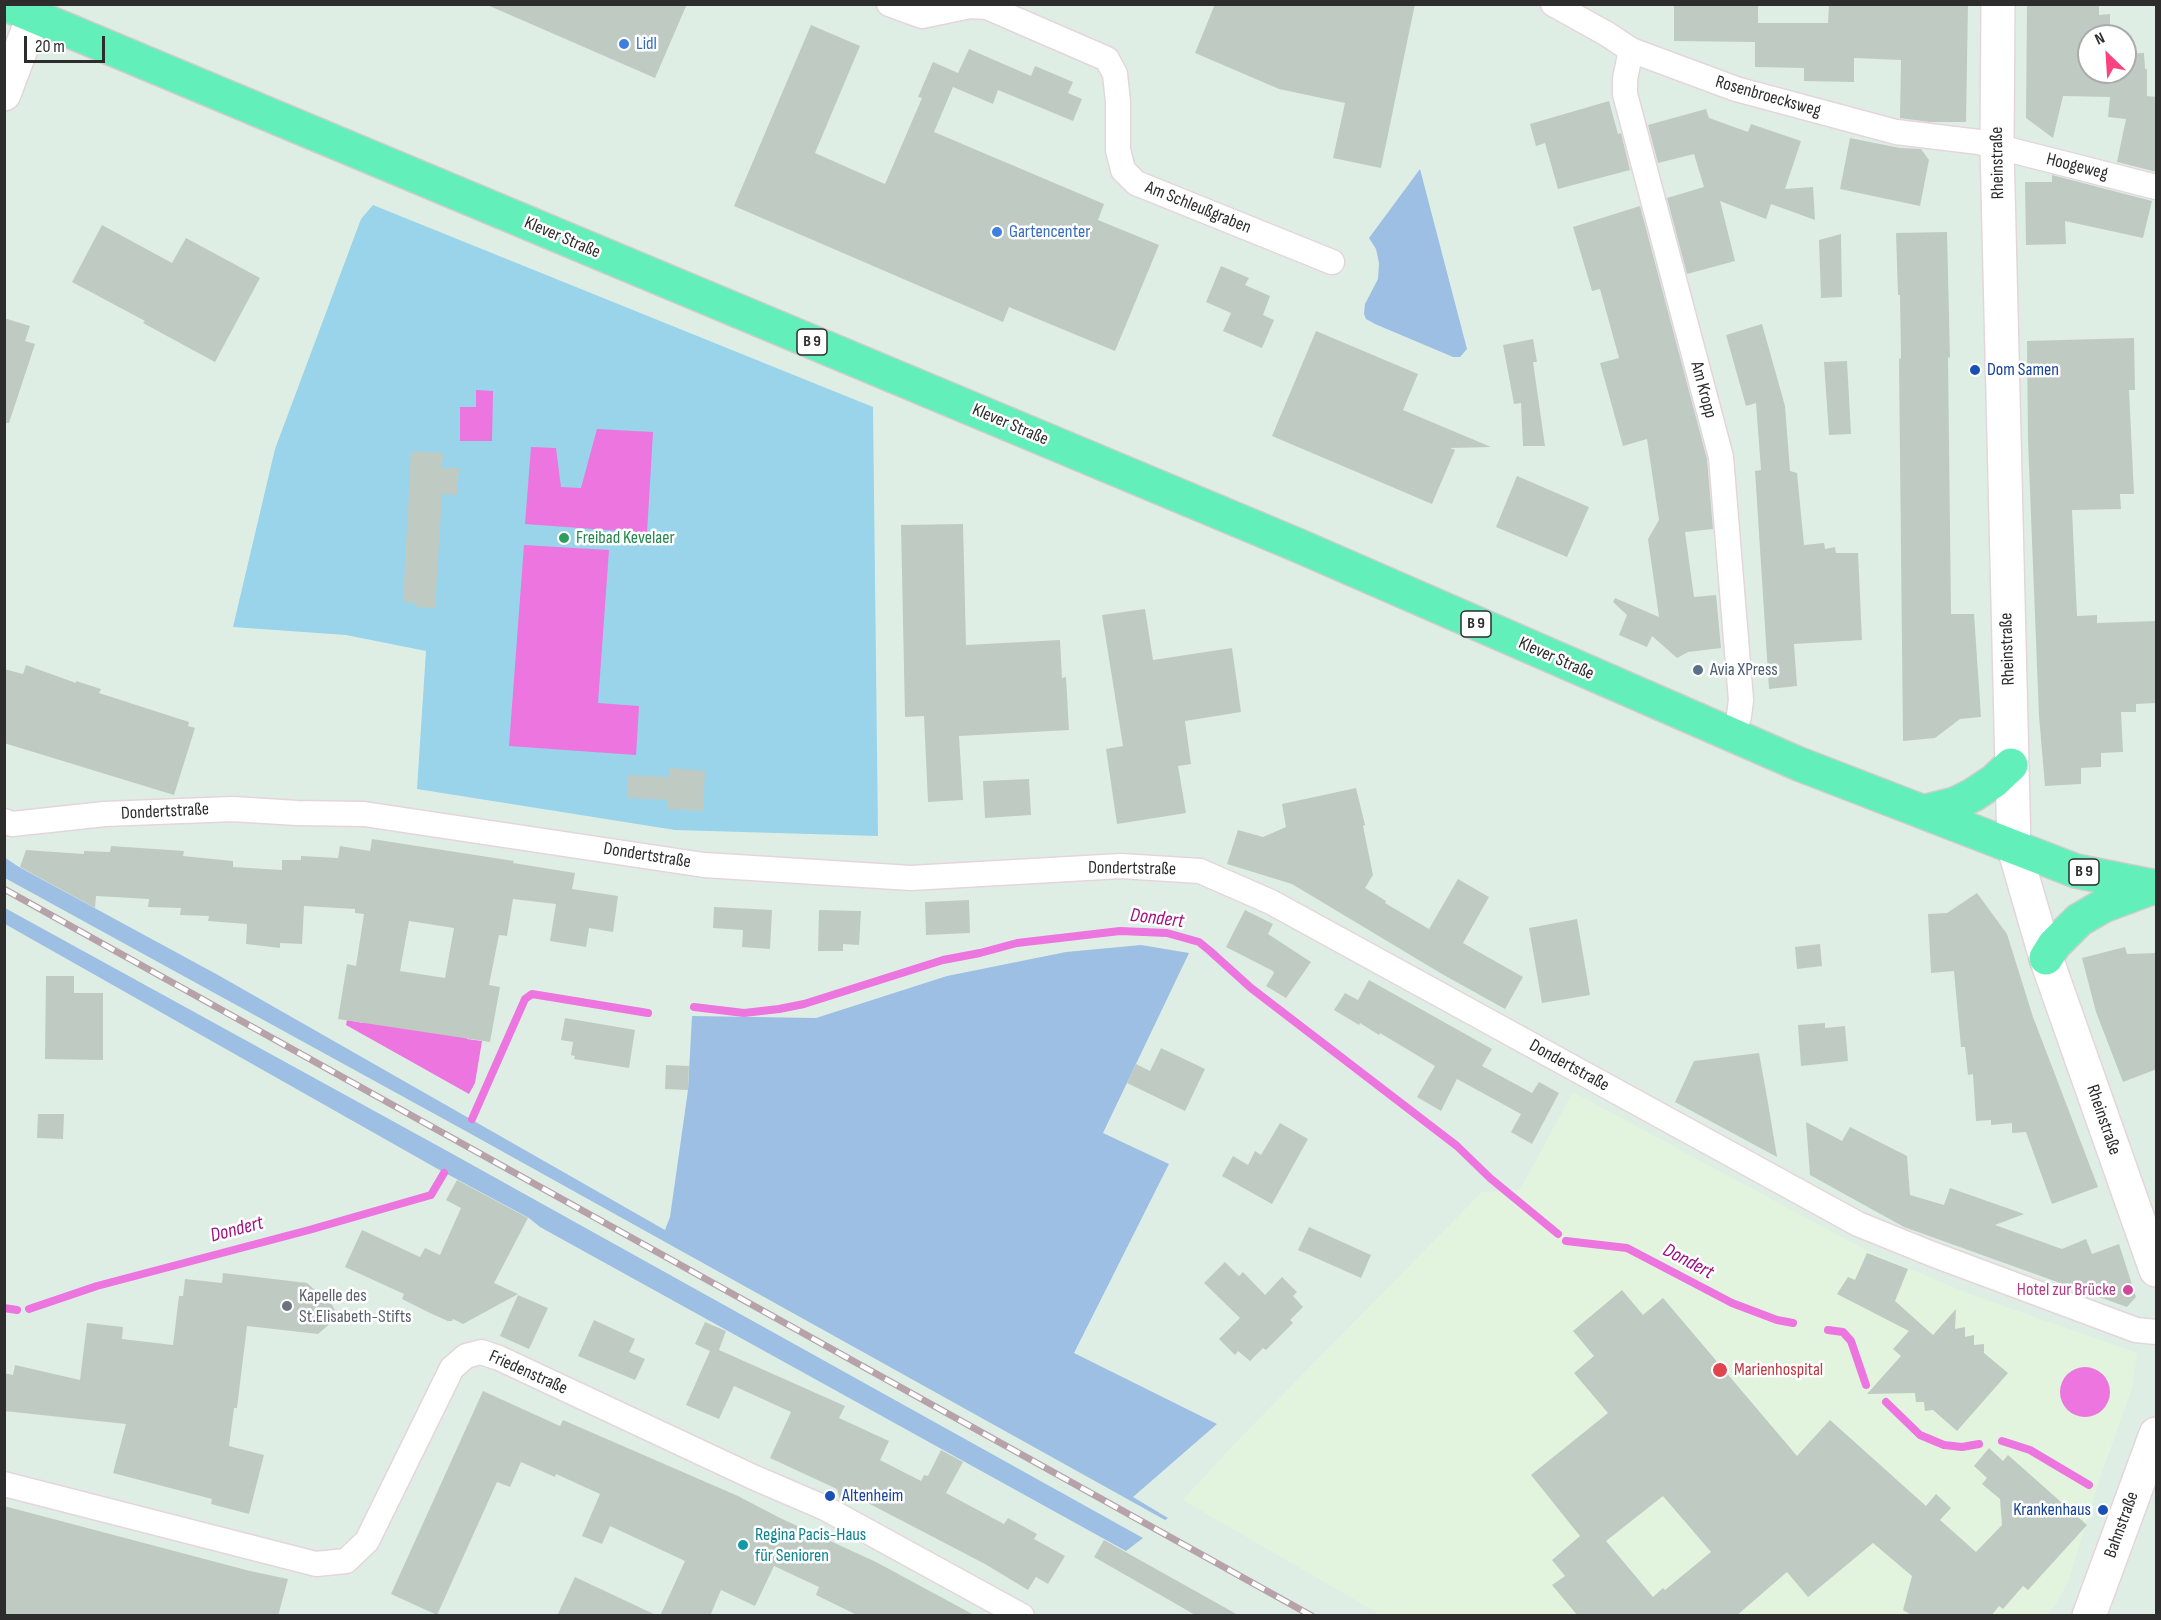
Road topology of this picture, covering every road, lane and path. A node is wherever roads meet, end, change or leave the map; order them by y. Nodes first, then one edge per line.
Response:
1 (1553, 4) edge
2 (1998, 4) edge
3 (892, 5) edge
4 (25, 8) edge
5 (1631, 50) junction
6 (4, 94) edge
7 (1997, 147) junction
8 (2157, 188) edge
9 (1332, 262) dead end
10 (1733, 736) junction
11 (2011, 765) junction
12 (1923, 812) junction
13 (4, 821) edge
14 (2014, 848) junction
15 (2156, 887) edge
16 (2046, 958) junction
17 (2157, 1270) edge
18 (2157, 1332) edge
19 (2157, 1434) edge
20 (4, 1484) edge
21 (1022, 1616) edge
22 (2089, 1616) edge

1 - 5 street, Rosenbroecksweg
2 - 7 main road, Rheinstraße
3 - 9 street, Am Schleußgraben
4 - 6 main road
4 - 10 main road, Klever Straße / B 9
5 - 7 street, Rosenbroecksweg
5 - 10 street, Am Kropp
7 - 8 street, Hoogeweg
7 - 11 main road, Rheinstraße
10 - 12 main road, Klever Straße / B 9
11 - 12 main road
11 - 14 main road, Rheinstraße
12 - 14 main road, Klever Straße / B 9
13 - 18 street, Dondertstraße
14 - 15 main road, B 9
14 - 16 main road, Rheinstraße
15 - 16 main road
16 - 17 main road, Rheinstraße
19 - 22 main road, Bahnstraße
20 - 21 street, Friedenstraße

